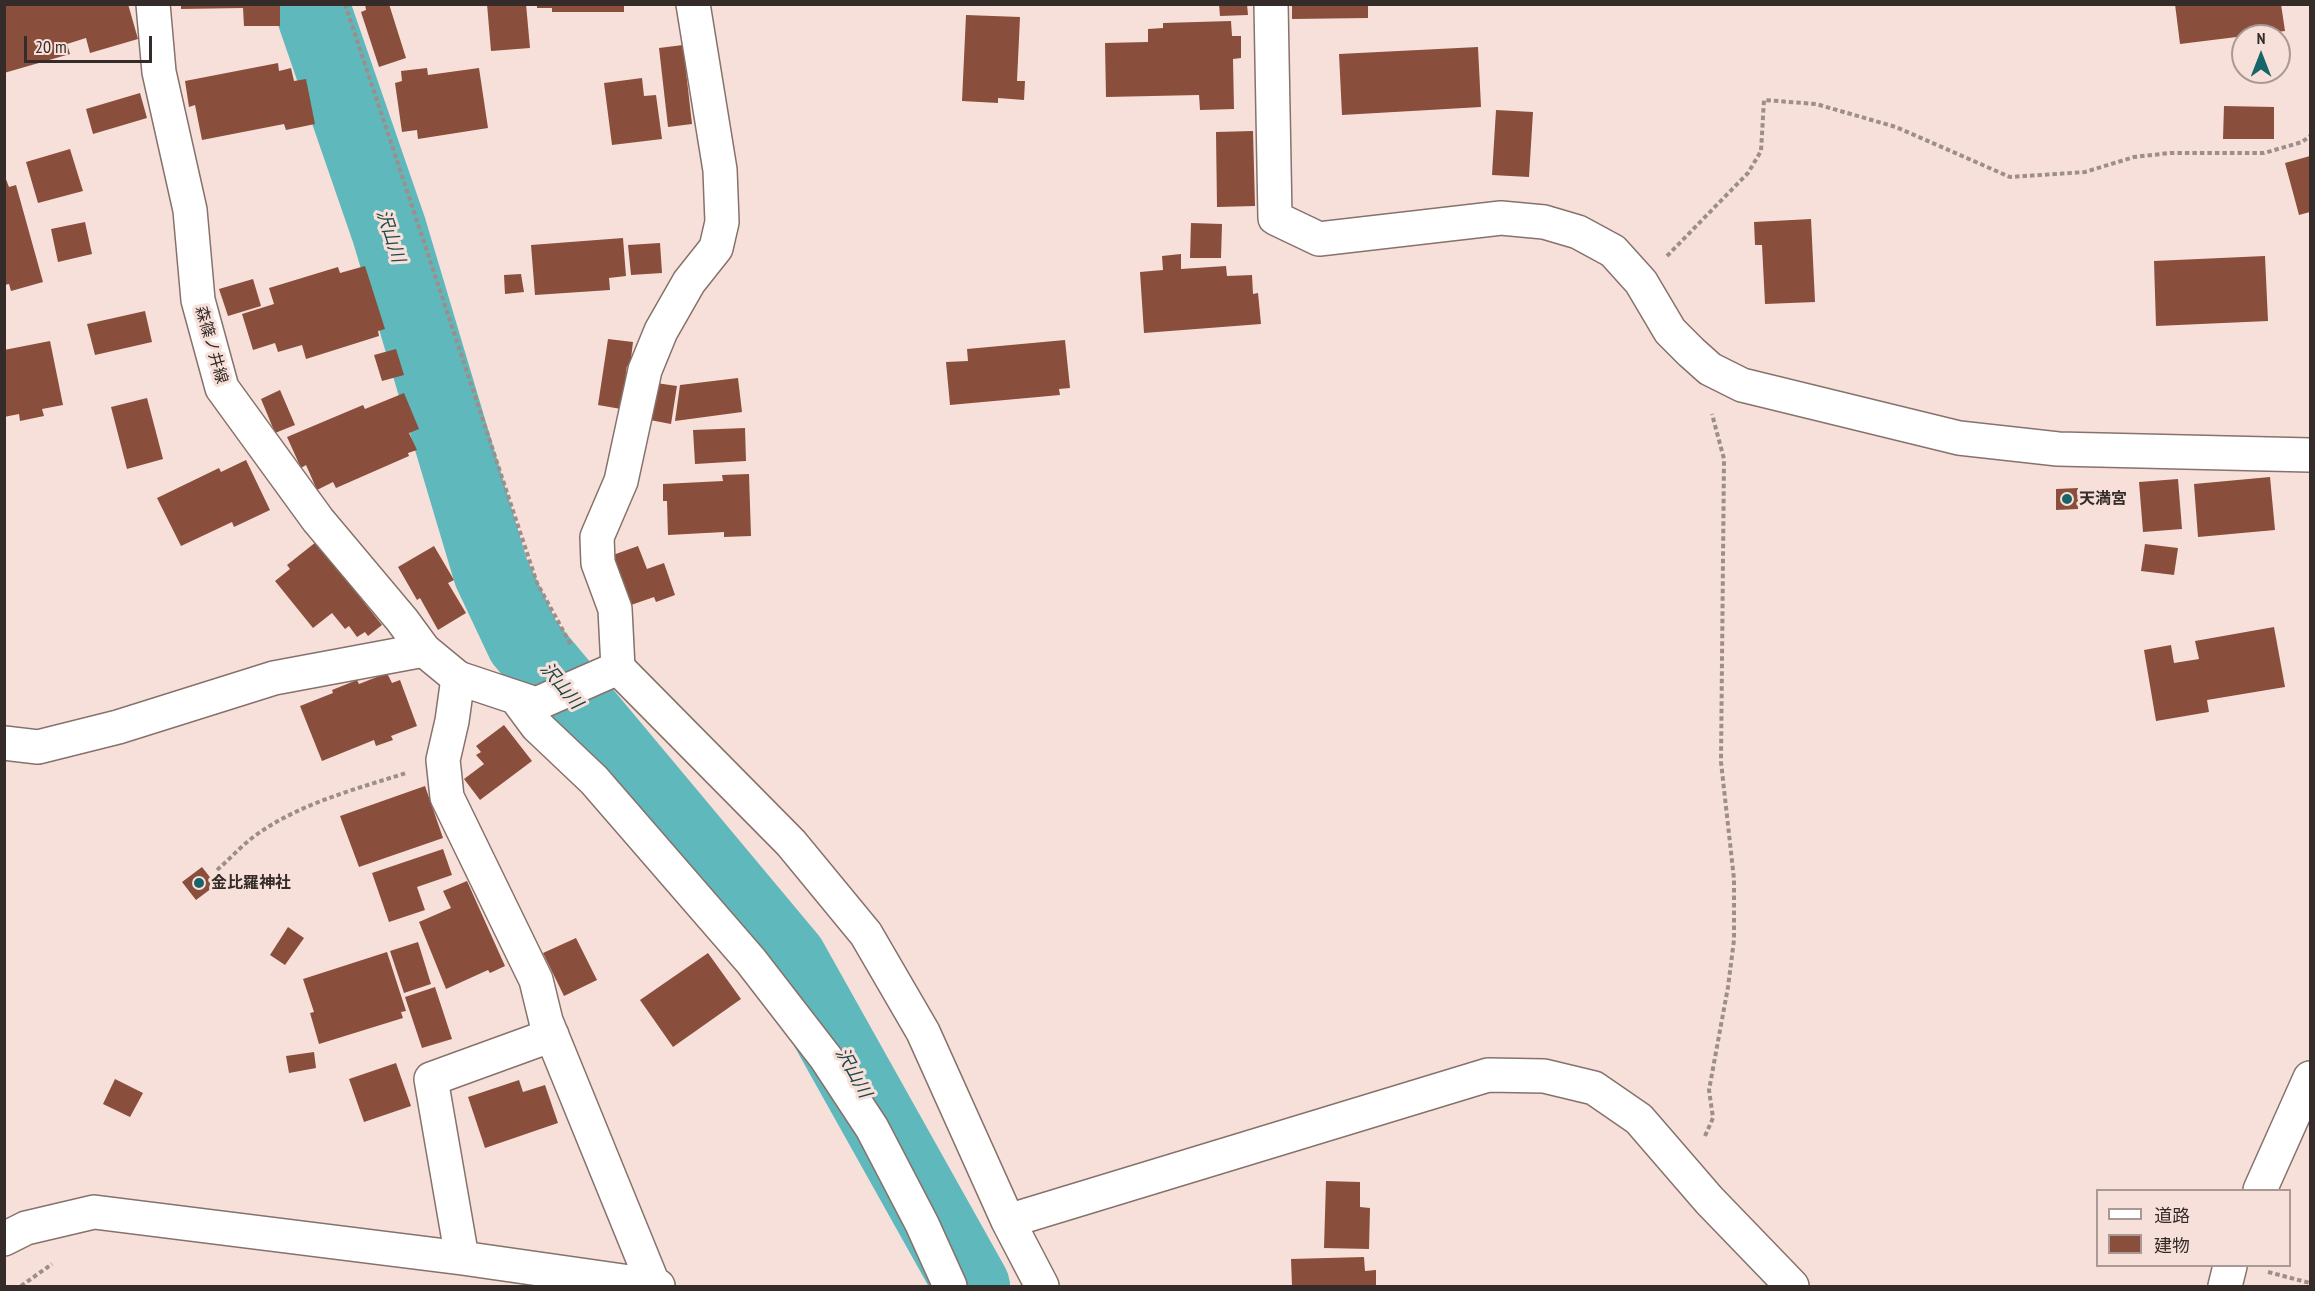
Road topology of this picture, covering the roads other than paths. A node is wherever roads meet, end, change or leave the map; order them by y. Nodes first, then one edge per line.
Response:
1 (153, 4) edge
2 (693, 4) edge
3 (1271, 4) edge
4 (2310, 455) edge
5 (424, 650) junction
6 (598, 677) junction
7 (458, 678) junction
8 (527, 701) junction
9 (4, 743) edge
10 (552, 1035) junction
11 (2310, 1078) edge
12 (2261, 1189) edge
13 (1008, 1221) junction
14 (4, 1239) edge
15 (462, 1258) junction
16 (2230, 1267) edge
17 (655, 1286) edge
18 (951, 1287) edge
19 (1042, 1287) edge
20 (1792, 1287) edge
21 (2225, 1287) edge

1 - 5 street, 森篠ノ井線
2 - 6 street
3 - 4 street
5 - 7 street, 森篠ノ井線
5 - 9 street
6 - 8 street
6 - 13 street
7 - 8 street, 森篠ノ井線
7 - 10 street
8 - 18 street
10 - 15 street
10 - 17 street
11 - 12 street
13 - 19 street
13 - 20 street
14 - 15 street
15 - 17 street
16 - 21 street

